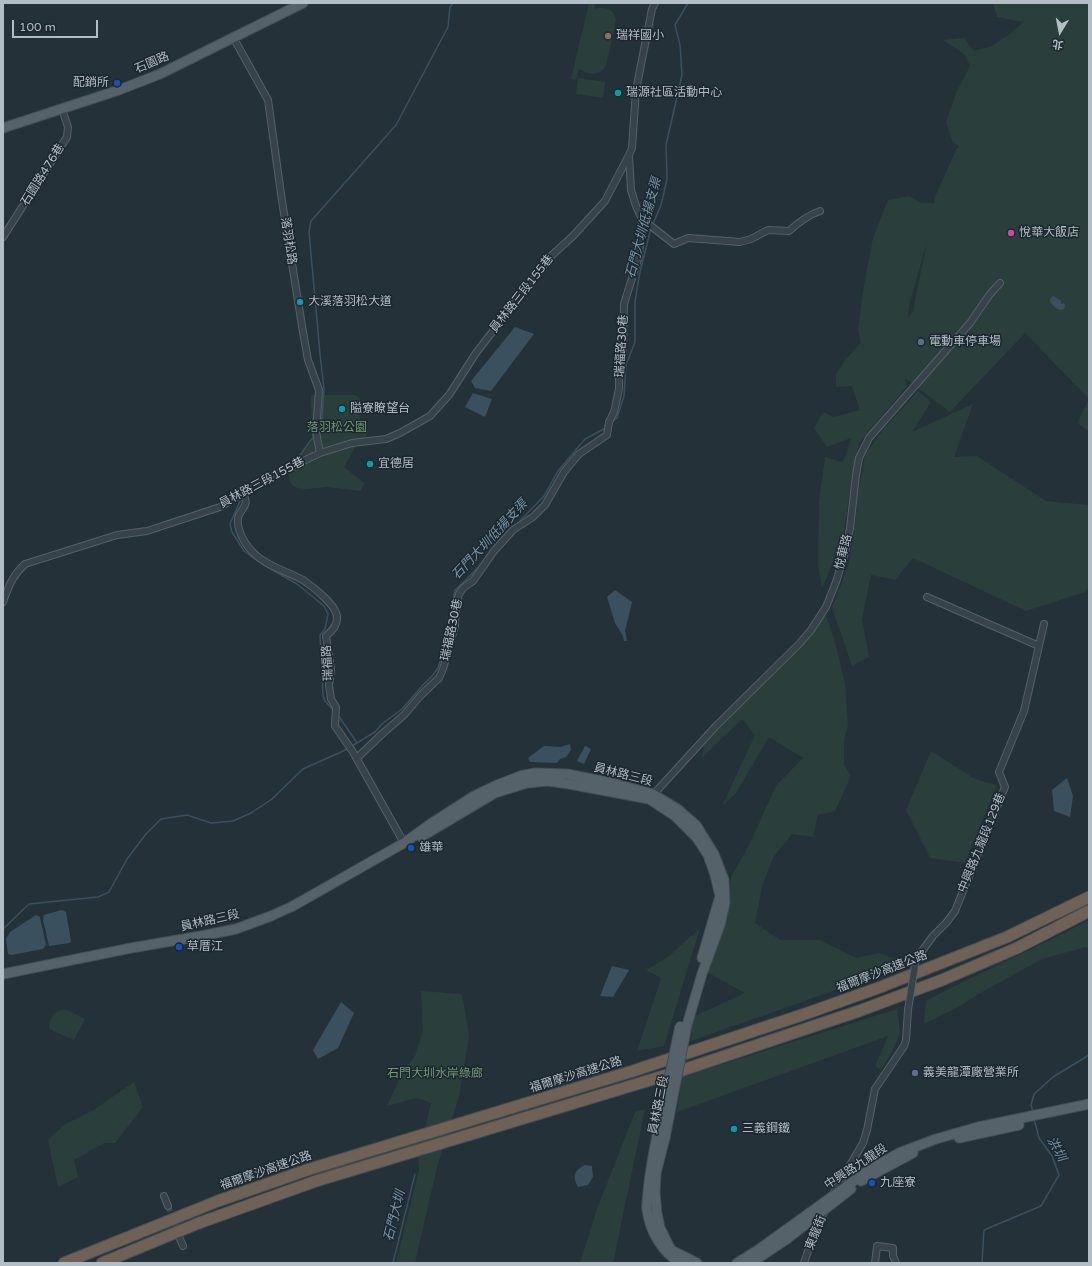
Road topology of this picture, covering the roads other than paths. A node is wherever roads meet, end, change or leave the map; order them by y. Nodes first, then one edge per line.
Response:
1 (303, 3) edge
2 (655, 3) edge
3 (233, 37) junction
4 (62, 109) junction
5 (3, 128) edge
6 (629, 155) junction
7 (820, 211) dead end
8 (642, 219) junction
9 (3, 237) edge
10 (1000, 283) dead end
11 (320, 453) junction
12 (244, 496) junction
13 (927, 597) dead end
14 (3, 602) edge
15 (1044, 624) dead end
16 (1038, 646) junction
17 (357, 758) junction
18 (651, 797) junction
19 (404, 843) junction
20 (1089, 897) edge
21 (1089, 911) edge
22 (3, 974) edge
23 (1089, 1104) edge
24 (1089, 1110) edge
25 (1043, 1117) junction
26 (1028, 1120) junction
27 (164, 1196) dead end
28 (828, 1204) junction
29 (168, 1206) tunnel mouth
30 (180, 1239) tunnel mouth
31 (183, 1246) dead end
32 (685, 1262) edge
33 (64, 1263) edge
34 (102, 1263) edge
35 (697, 1263) edge
36 (737, 1263) edge
37 (751, 1263) edge
38 (804, 1263) edge
39 (875, 1263) edge
40 (896, 1263) edge

1 - 3 main road, 石園路
2 - 6 street
3 - 4 main road, 石園路
3 - 11 street, 落羽松路
4 - 5 main road, 石園路
4 - 9 street, 石園路476巷
6 - 8 street
6 - 11 street, 員林路三段155巷
7 - 8 street
8 - 17 street, 瑞福路30巷
10 - 18 street, 悅華路
11 - 12 street, 員林路三段155巷
12 - 14 street, 員林路三段155巷
12 - 17 street, 瑞福路
13 - 16 street
15 - 16 street, 中興路九龍段129巷
16 - 28 street, 中興路九龍段129巷, bridge
17 - 19 street, 瑞福路
18 - 19 main road, 員林路三段
18 - 32 main road, 員林路三段, bridge
19 - 22 main road, 員林路三段
20 - 33 highway, 福爾摩沙高速公路
21 - 34 highway
23 - 25 main road
24 - 25 main road
25 - 26 main road
26 - 28 main road, 中興路九龍段
26 - 28 main road, 中興路九龍段
27 - 29 street
28 - 36 main road, 中興路九龍段
28 - 37 main road, 中興路九龍段
28 - 38 street, 東龍街
30 - 31 street
32 - 35 main road
39 - 40 street

